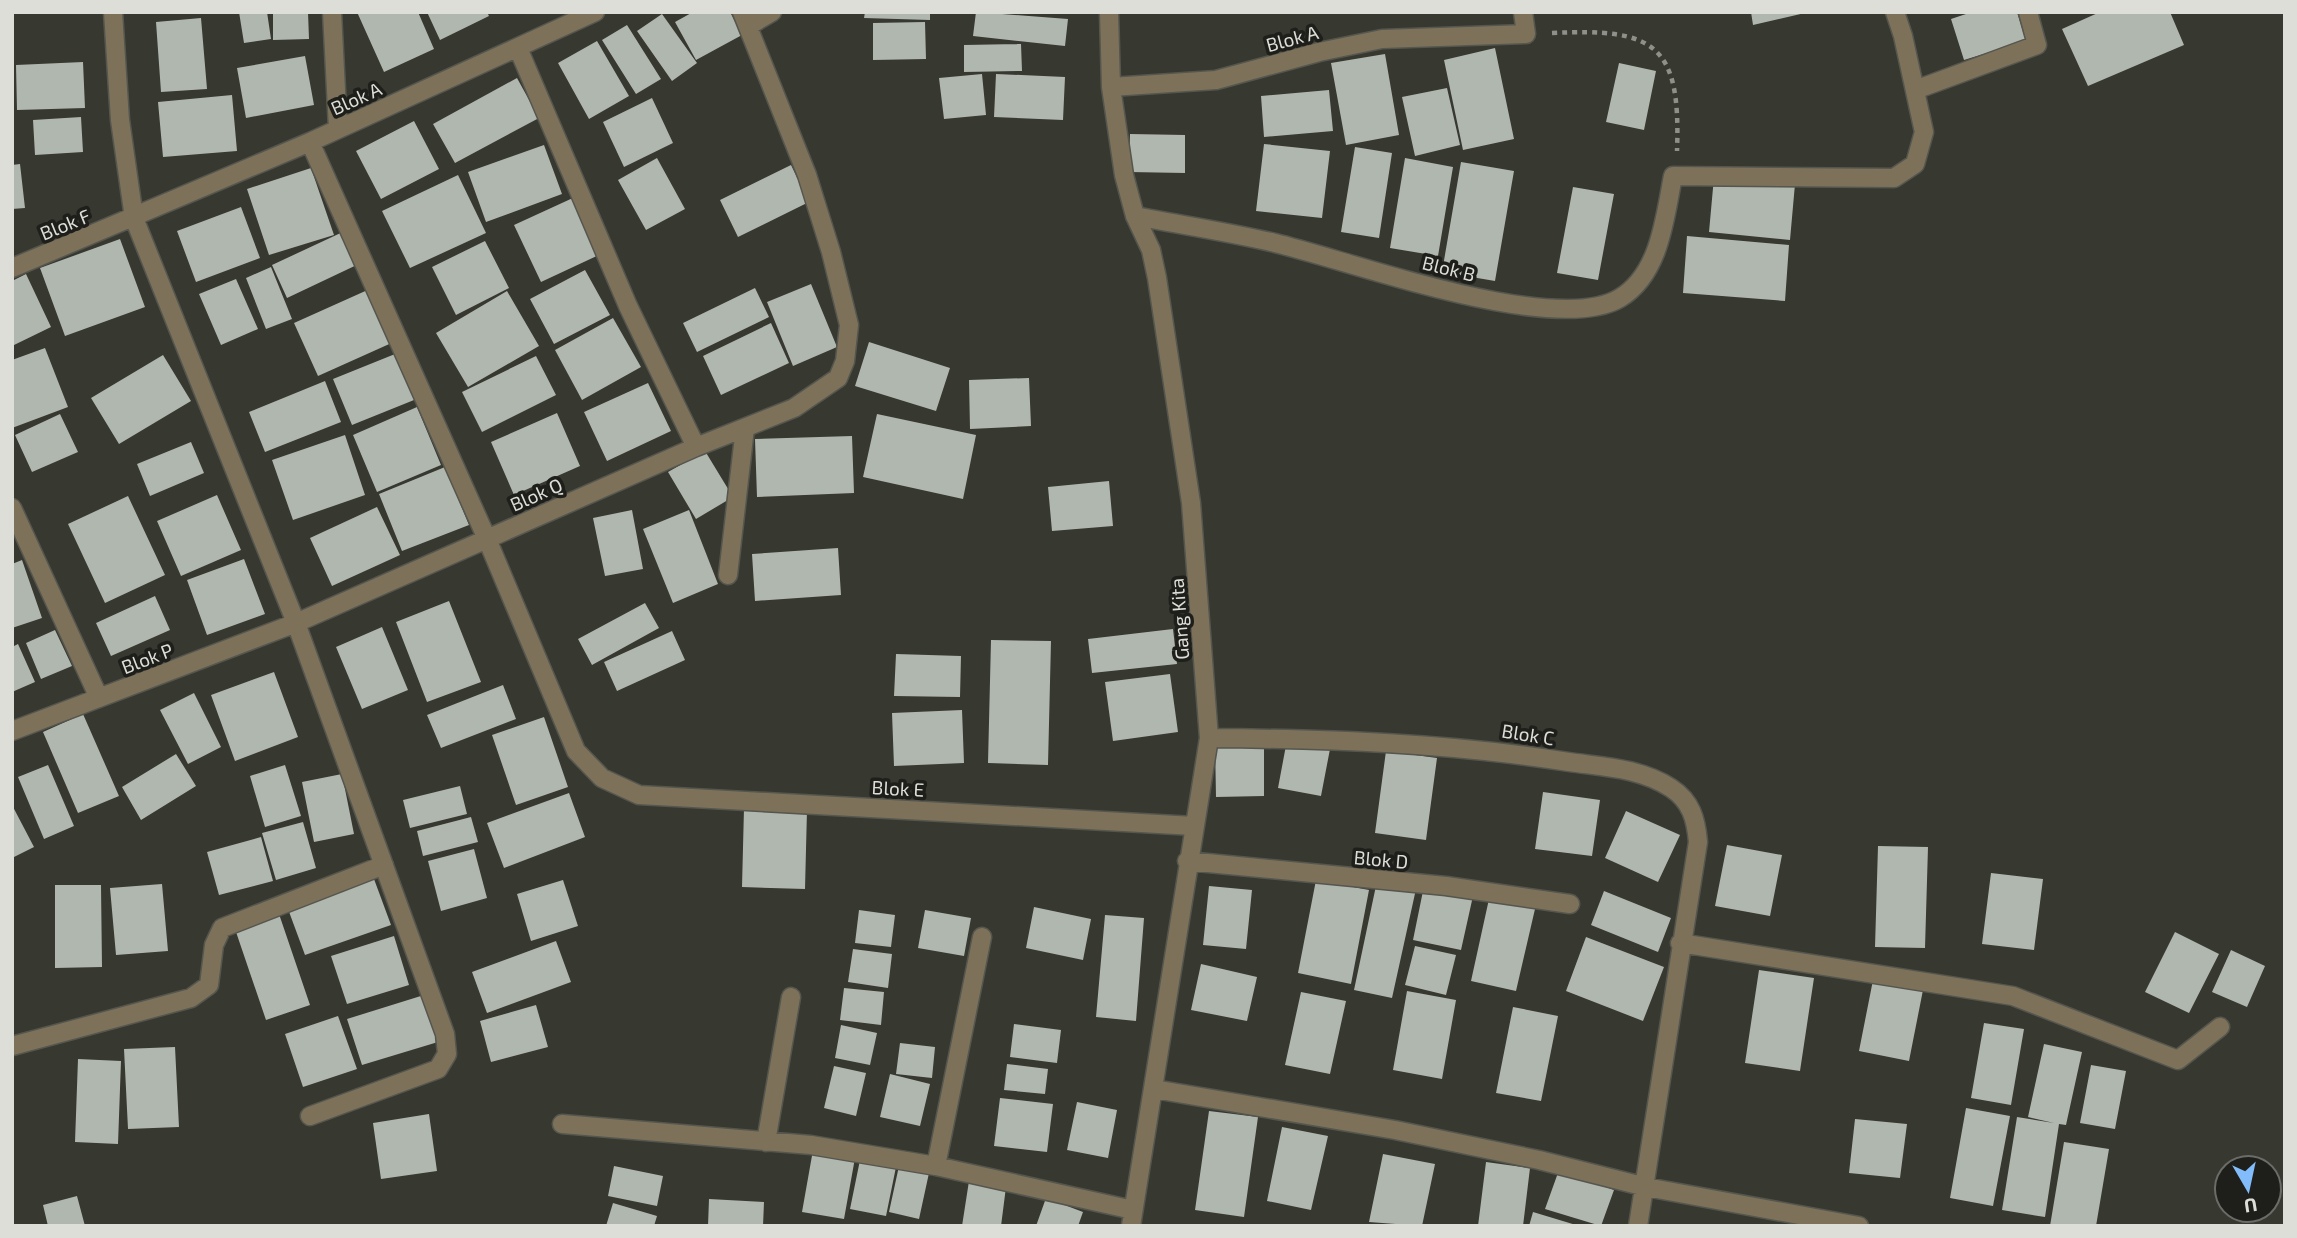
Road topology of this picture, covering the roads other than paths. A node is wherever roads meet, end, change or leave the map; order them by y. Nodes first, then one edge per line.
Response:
1 (113, 12) edge
2 (332, 12) edge
3 (595, 12) edge
4 (772, 12) edge
5 (1109, 12) edge
6 (1523, 12) edge
7 (1895, 12) edge
8 (2028, 12) edge
9 (746, 19) edge
10 (518, 48) junction
11 (1111, 87) junction
12 (1915, 90) junction
13 (338, 129) junction
14 (310, 142) junction
15 (1135, 216) junction
16 (134, 218) junction
17 (12, 268) edge
18 (745, 428) junction
19 (696, 447) junction
20 (12, 508) edge
21 (487, 539) junction
22 (728, 575) dead end
23 (296, 623) junction
24 (99, 698) junction
25 (12, 731) edge
26 (1209, 738) junction
27 (1194, 826) junction
28 (1187, 862) junction
29 (384, 865) junction
30 (1570, 904) dead end
31 (982, 937) dead end
32 (1680, 943) junction
33 (791, 997) dead end
34 (2220, 1027) dead end
35 (12, 1046) edge
36 (1154, 1089) junction
37 (310, 1116) dead end
38 (562, 1124) dead end
39 (766, 1142) junction
40 (936, 1166) junction
41 (1646, 1187) junction
42 (1132, 1218) edge
43 (1638, 1226) edge
44 (1859, 1226) edge

1 - 16 street
2 - 13 street
3 - 10 street, Blok A
4 - 9 street
5 - 11 street, Gang Kita
6 - 11 street, Blok A
7 - 12 street
8 - 12 street
9 - 18 street, Blok Q
10 - 13 street, Blok A
10 - 19 street
11 - 15 street, Gang Kita
12 - 15 street, Blok B
13 - 14 street, Blok A
14 - 16 street, Blok A
14 - 21 street
15 - 26 street, Gang Kita
16 - 17 street, Blok F
16 - 23 street
18 - 19 street, Blok Q
18 - 22 street
19 - 21 street, Blok Q
20 - 24 street
21 - 23 street, Blok Q
21 - 27 street, Blok E
23 - 24 street, Blok P
23 - 29 street
24 - 25 street, Blok P
26 - 27 street, Gang Kita
26 - 32 street, Blok C
27 - 28 street, Gang Kita
28 - 30 street, Blok D
28 - 36 street, Gang Kita
29 - 35 street
29 - 37 street
31 - 40 street
32 - 34 street
32 - 41 street, Blok C
33 - 39 street
36 - 41 street
36 - 42 street, Gang Kita
38 - 39 street
39 - 40 street
40 - 42 street
41 - 43 street, Blok C
41 - 44 street

